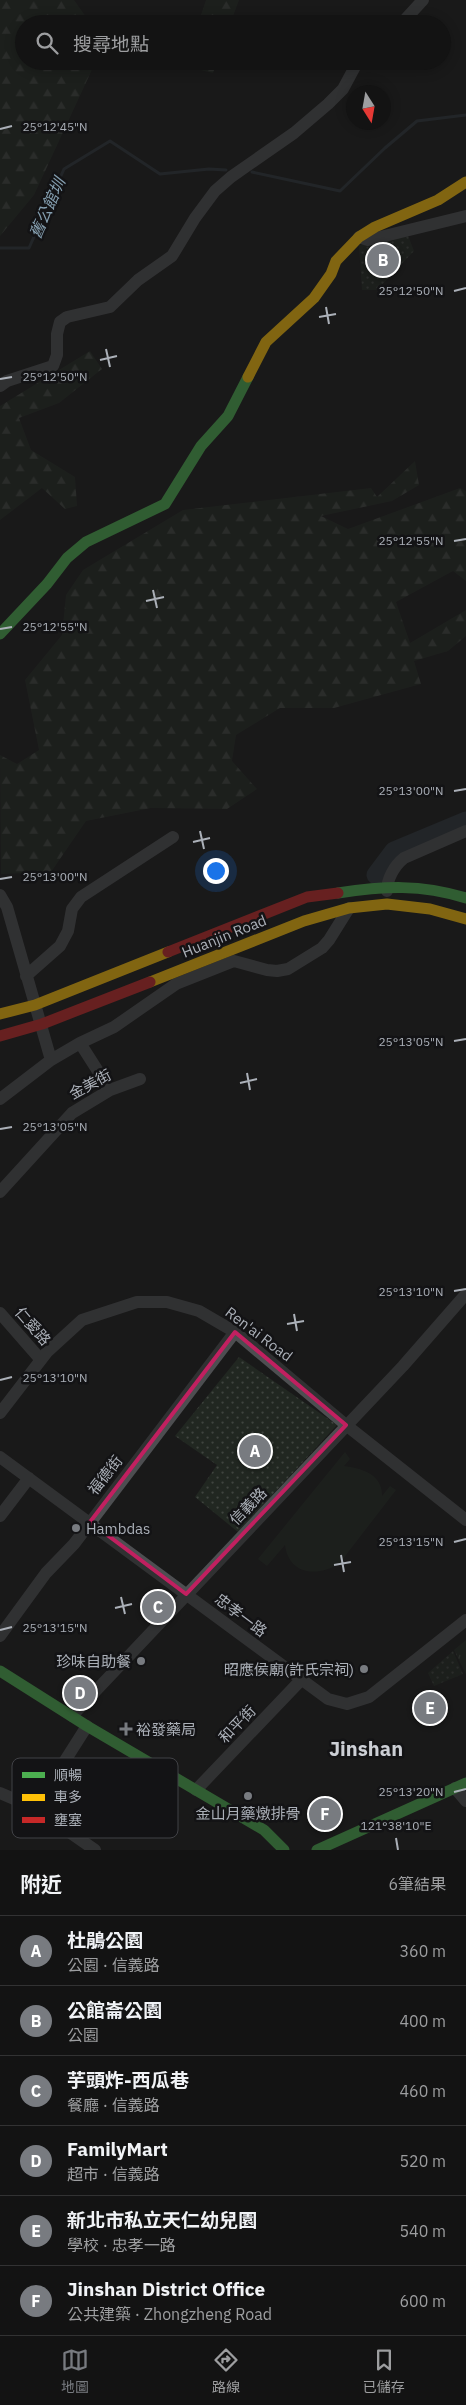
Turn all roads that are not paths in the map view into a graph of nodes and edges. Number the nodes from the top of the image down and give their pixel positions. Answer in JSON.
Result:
{"nodes":[{"id":1,"x":423,"y":0,"type":"edge"},
{"id":2,"x":409,"y":15,"type":"edge"},
{"id":3,"x":353,"y":70,"type":"edge"},
{"id":4,"x":466,"y":182,"type":"edge"},
{"id":5,"x":466,"y":216,"type":"edge"},
{"id":6,"x":359,"y":237,"type":"junction"},
{"id":7,"x":0,"y":386,"type":"edge"},
{"id":8,"x":0,"y":634,"type":"edge"},
{"id":9,"x":466,"y":831,"type":"edge"},
{"id":10,"x":173,"y":837,"type":"dead end"},
{"id":11,"x":387,"y":886,"type":"junction"},
{"id":12,"x":0,"y":895,"type":"edge"},
{"id":13,"x":466,"y":898,"type":"edge"},
{"id":14,"x":387,"y":904,"type":"junction"},
{"id":15,"x":349,"y":908,"type":"junction"},
{"id":16,"x":466,"y":919,"type":"edge"},
{"id":17,"x":26,"y":976,"type":"junction"},
{"id":18,"x":35,"y":1005,"type":"junction"},
{"id":19,"x":0,"y":1014,"type":"edge"},
{"id":20,"x":42,"y":1024,"type":"junction"},
{"id":21,"x":0,"y":1036,"type":"edge"},
{"id":22,"x":80,"y":1044,"type":"junction"},
{"id":23,"x":51,"y":1060,"type":"junction"},
{"id":24,"x":140,"y":1079,"type":"dead end"},
{"id":25,"x":110,"y":1090,"type":"junction"},
{"id":26,"x":0,"y":1099,"type":"edge"},
{"id":27,"x":0,"y":1192,"type":"edge"},
{"id":28,"x":466,"y":1294,"type":"edge"},
{"id":29,"x":0,"y":1313,"type":"edge"},
{"id":30,"x":235,"y":1332,"type":"junction"},
{"id":31,"x":41,"y":1360,"type":"junction"},
{"id":32,"x":0,"y":1413,"type":"edge"},
{"id":33,"x":346,"y":1425,"type":"junction"},
{"id":34,"x":0,"y":1457,"type":"edge"},
{"id":35,"x":29,"y":1478,"type":"junction"},
{"id":36,"x":463,"y":1514,"type":"edge"},
{"id":37,"x":0,"y":1516,"type":"edge"},
{"id":38,"x":90,"y":1522,"type":"junction"},
{"id":39,"x":186,"y":1594,"type":"junction"},
{"id":40,"x":466,"y":1620,"type":"edge"},
{"id":41,"x":0,"y":1636,"type":"edge"},
{"id":42,"x":0,"y":1671,"type":"edge"},
{"id":43,"x":301,"y":1680,"type":"junction"},
{"id":44,"x":72,"y":1716,"type":"junction"},
{"id":45,"x":87,"y":1726,"type":"junction"},
{"id":46,"x":67,"y":1758,"type":"edge"},
{"id":47,"x":142,"y":1758,"type":"edge"},
{"id":48,"x":178,"y":1779,"type":"edge"},
{"id":49,"x":461,"y":1786,"type":"edge"},
{"id":50,"x":196,"y":1790,"type":"junction"},
{"id":51,"x":0,"y":1793,"type":"edge"},
{"id":52,"x":12,"y":1798,"type":"edge"},
{"id":53,"x":466,"y":1801,"type":"edge"},
{"id":54,"x":78,"y":1838,"type":"edge"},
{"id":55,"x":95,"y":1850,"type":"edge"},
{"id":56,"x":284,"y":1850,"type":"edge"},
{"id":57,"x":316,"y":1850,"type":"edge"}],
"edges":[{"from":1,"to":2,"type":"street"},
{"from":3,"to":7,"type":"street"},
{"from":4,"to":6,"type":"street"},
{"from":5,"to":6,"type":"street"},
{"from":6,"to":8,"type":"street"},
{"from":9,"to":11,"type":"street"},
{"from":10,"to":17,"type":"street"},
{"from":11,"to":13,"type":"street","name":"Huanjin Road"},
{"from":11,"to":14,"type":"street"},
{"from":11,"to":18,"type":"street","name":"Huanjin Road"},
{"from":12,"to":17,"type":"street"},
{"from":14,"to":15,"type":"street","name":"Huanjin Road"},
{"from":14,"to":16,"type":"street","name":"Huanjin Road"},
{"from":15,"to":20,"type":"street","name":"Huanjin Road"},
{"from":15,"to":22,"type":"street"},
{"from":17,"to":18,"type":"street"},
{"from":18,"to":19,"type":"street","name":"Huanjin Road"},
{"from":18,"to":20,"type":"street"},
{"from":20,"to":21,"type":"street","name":"Huanjin Road"},
{"from":20,"to":23,"type":"street"},
{"from":22,"to":23,"type":"street"},
{"from":22,"to":25,"type":"street"},
{"from":23,"to":26,"type":"street"},
{"from":24,"to":25,"type":"street","name":"金美街"},
{"from":25,"to":27,"type":"street","name":"金美街"},
{"from":28,"to":33,"type":"street","name":"信義路"},
{"from":29,"to":31,"type":"street","name":"仁愛路"},
{"from":30,"to":31,"type":"street","name":"Ren'ai Road"},
{"from":30,"to":33,"type":"street","name":"Ren'ai Road"},
{"from":30,"to":38,"type":"street","name":"福德街"},
{"from":31,"to":32,"type":"street","name":"Ren'ai Road"},
{"from":33,"to":36,"type":"street","name":"Ren'ai Road"},
{"from":33,"to":39,"type":"street","name":"信義路"},
{"from":34,"to":35,"type":"street","name":"忠孝一路"},
{"from":35,"to":37,"type":"street"},
{"from":35,"to":38,"type":"street","name":"忠孝一路"},
{"from":38,"to":39,"type":"street","name":"忠孝一路"},
{"from":38,"to":41,"type":"street","name":"福德街"},
{"from":39,"to":43,"type":"street","name":"忠孝一路"},
{"from":39,"to":44,"type":"street","name":"信義路"},
{"from":40,"to":43,"type":"street","name":"忠孝一路"},
{"from":42,"to":44,"type":"street"},
{"from":43,"to":50,"type":"street","name":"和平街"},
{"from":44,"to":45,"type":"street"},
{"from":45,"to":46,"type":"street"},
{"from":45,"to":47,"type":"street"},
{"from":48,"to":50,"type":"street"},
{"from":49,"to":53,"type":"street"},
{"from":49,"to":57,"type":"street"},
{"from":50,"to":56,"type":"street"},
{"from":51,"to":52,"type":"street"},
{"from":54,"to":55,"type":"street"}]}
